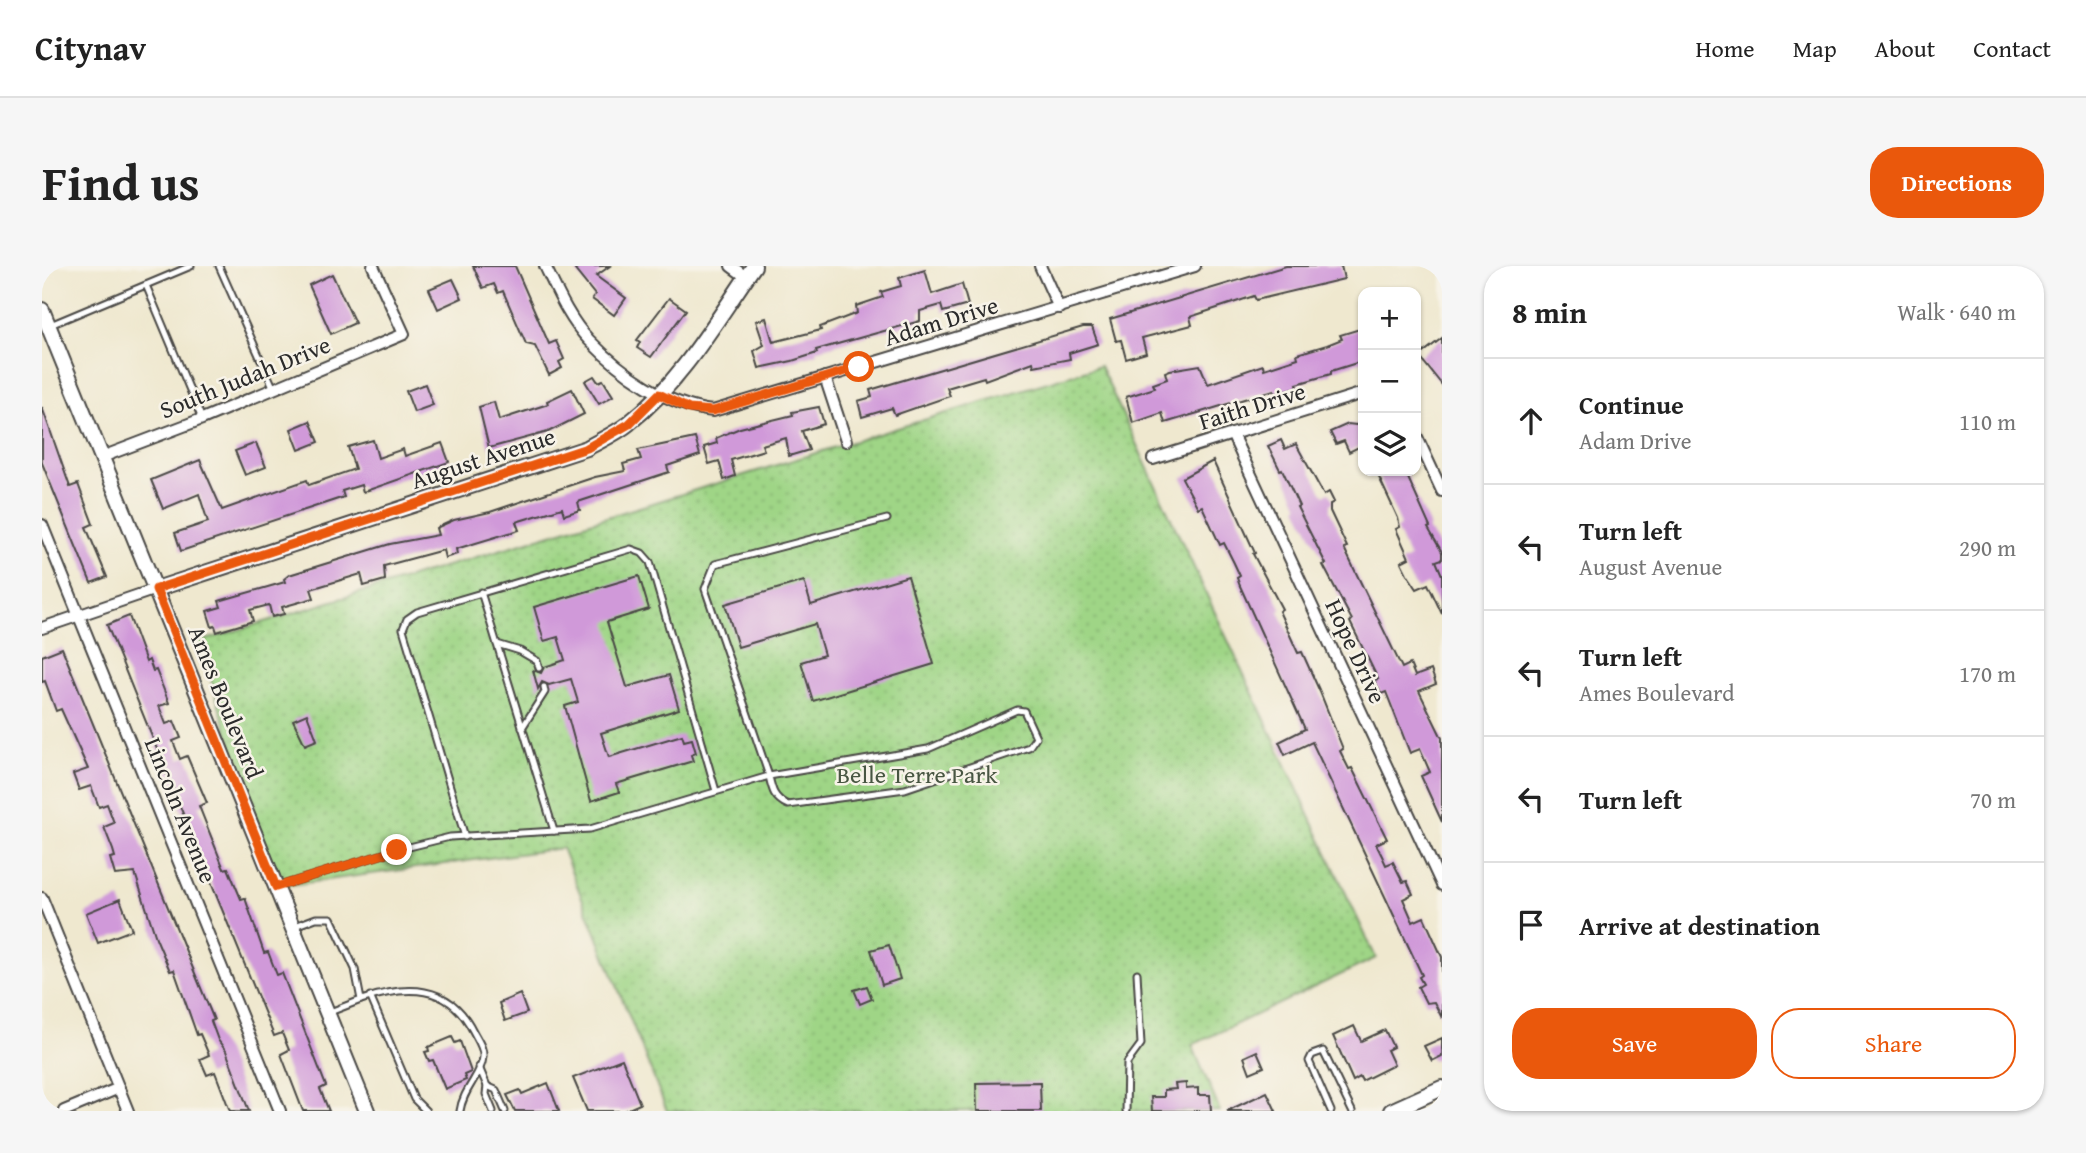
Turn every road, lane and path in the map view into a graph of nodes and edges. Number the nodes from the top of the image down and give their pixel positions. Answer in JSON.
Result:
{"nodes":[{"id":1,"x":191,"y":266,"type":"edge"},
{"id":2,"x":219,"y":266,"type":"edge"},
{"id":3,"x":373,"y":266,"type":"edge"},
{"id":4,"x":545,"y":266,"type":"edge"},
{"id":5,"x":731,"y":266,"type":"edge"},
{"id":6,"x":1040,"y":266,"type":"edge"},
{"id":7,"x":1194,"y":266,"type":"edge"},
{"id":8,"x":750,"y":272,"type":"edge"},
{"id":9,"x":146,"y":285,"type":"junction"},
{"id":10,"x":1059,"y":308,"type":"junction"},
{"id":11,"x":42,"y":310,"type":"edge"},
{"id":12,"x":48,"y":326,"type":"junction"},
{"id":13,"x":825,"y":377,"type":"junction"},
{"id":14,"x":274,"y":389,"type":"junction"},
{"id":15,"x":659,"y":394,"type":"junction"},
{"id":16,"x":1358,"y":395,"type":"edge"},
{"id":17,"x":202,"y":419,"type":"junction"},
{"id":18,"x":1232,"y":434,"type":"junction"},
{"id":19,"x":846,"y":441,"type":"dead end"},
{"id":20,"x":1421,"y":446,"type":"edge"},
{"id":21,"x":102,"y":457,"type":"junction"},
{"id":22,"x":1153,"y":459,"type":"dead end"},
{"id":23,"x":1442,"y":491,"type":"edge"},
{"id":24,"x":887,"y":519,"type":"dead end"},
{"id":25,"x":42,"y":525,"type":"edge"},
{"id":26,"x":156,"y":589,"type":"junction"},
{"id":27,"x":481,"y":592,"type":"junction"},
{"id":28,"x":78,"y":614,"type":"junction"},
{"id":29,"x":42,"y":628,"type":"edge"},
{"id":30,"x":497,"y":644,"type":"junction"},
{"id":31,"x":539,"y":668,"type":"dead end"},
{"id":32,"x":544,"y":687,"type":"dead end"},
{"id":33,"x":522,"y":727,"type":"junction"},
{"id":34,"x":769,"y":776,"type":"junction"},
{"id":35,"x":716,"y":791,"type":"junction"},
{"id":36,"x":554,"y":831,"type":"junction"},
{"id":37,"x":465,"y":837,"type":"junction"},
{"id":38,"x":1442,"y":885,"type":"edge"},
{"id":39,"x":276,"y":887,"type":"junction"},
{"id":40,"x":42,"y":898,"type":"edge"},
{"id":41,"x":293,"y":928,"type":"junction"},
{"id":42,"x":1138,"y":973,"type":"dead end"},
{"id":43,"x":370,"y":996,"type":"junction"},
{"id":44,"x":361,"y":1000,"type":"junction"},
{"id":45,"x":327,"y":1013,"type":"junction"},
{"id":46,"x":479,"y":1067,"type":"junction"},
{"id":47,"x":488,"y":1086,"type":"junction"},
{"id":48,"x":119,"y":1088,"type":"junction"},
{"id":49,"x":1442,"y":1088,"type":"edge"},
{"id":50,"x":64,"y":1111,"type":"edge"},
{"id":51,"x":128,"y":1111,"type":"edge"},
{"id":52,"x":280,"y":1111,"type":"edge"},
{"id":53,"x":367,"y":1111,"type":"edge"},
{"id":54,"x":426,"y":1111,"type":"edge"},
{"id":55,"x":460,"y":1111,"type":"edge"},
{"id":56,"x":493,"y":1111,"type":"edge"},
{"id":57,"x":505,"y":1111,"type":"edge"},
{"id":58,"x":1126,"y":1111,"type":"edge"},
{"id":59,"x":1331,"y":1111,"type":"edge"},
{"id":60,"x":1352,"y":1111,"type":"edge"},
{"id":61,"x":1391,"y":1111,"type":"edge"}],
"edges":[{"from":1,"to":9,"type":"lane"},
{"from":2,"to":14,"type":"lane"},
{"from":3,"to":14,"type":"street","name":"South Judah Drive"},
{"from":4,"to":15,"type":"street","name":"Adam Drive"},
{"from":5,"to":8,"type":"street"},
{"from":6,"to":10,"type":"street"},
{"from":7,"to":10,"type":"street","name":"Adam Drive"},
{"from":8,"to":15,"type":"street","name":"August Avenue"},
{"from":9,"to":12,"type":"lane"},
{"from":9,"to":17,"type":"lane"},
{"from":10,"to":13,"type":"street","name":"Adam Drive"},
{"from":11,"to":12,"type":"street","name":"Ames Boulevard"},
{"from":12,"to":21,"type":"street","name":"Ames Boulevard"},
{"from":13,"to":15,"type":"street","name":"Adam Drive"},
{"from":13,"to":19,"type":"street"},
{"from":14,"to":17,"type":"street","name":"South Judah Drive"},
{"from":15,"to":26,"type":"street","name":"August Avenue"},
{"from":16,"to":18,"type":"street","name":"Faith Drive"},
{"from":17,"to":21,"type":"street","name":"South Judah Drive"},
{"from":18,"to":22,"type":"street","name":"Faith Drive"},
{"from":18,"to":38,"type":"street","name":"Hope Drive"},
{"from":20,"to":23,"type":"street"},
{"from":21,"to":26,"type":"street","name":"Ames Boulevard"},
{"from":24,"to":34,"type":"lane"},
{"from":25,"to":28,"type":"street","name":"Lincoln Avenue"},
{"from":26,"to":28,"type":"street"},
{"from":26,"to":39,"type":"street","name":"Ames Boulevard"},
{"from":27,"to":30,"type":"lane"},
{"from":27,"to":35,"type":"lane"},
{"from":27,"to":37,"type":"lane"},
{"from":28,"to":29,"type":"street"},
{"from":28,"to":52,"type":"street","name":"Lincoln Avenue"},
{"from":30,"to":31,"type":"lane"},
{"from":30,"to":33,"type":"lane"},
{"from":32,"to":33,"type":"lane"},
{"from":33,"to":36,"type":"lane"},
{"from":34,"to":34,"type":"lane"},
{"from":34,"to":35,"type":"lane"},
{"from":35,"to":36,"type":"lane"},
{"from":36,"to":37,"type":"lane"},
{"from":37,"to":39,"type":"lane"},
{"from":39,"to":41,"type":"street","name":"Ames Boulevard"},
{"from":40,"to":48,"type":"street"},
{"from":41,"to":44,"type":"lane"},
{"from":41,"to":45,"type":"street","name":"Ames Boulevard"},
{"from":42,"to":58,"type":"lane"},
{"from":43,"to":44,"type":"lane"},
{"from":43,"to":46,"type":"lane"},
{"from":43,"to":54,"type":"lane"},
{"from":44,"to":45,"type":"lane"},
{"from":45,"to":53,"type":"street","name":"Ames Boulevard"},
{"from":46,"to":47,"type":"lane"},
{"from":46,"to":55,"type":"lane"},
{"from":47,"to":56,"type":"lane"},
{"from":47,"to":57,"type":"lane"},
{"from":48,"to":50,"type":"street"},
{"from":48,"to":51,"type":"street"},
{"from":49,"to":61,"type":"street"},
{"from":59,"to":60,"type":"lane"}]}
